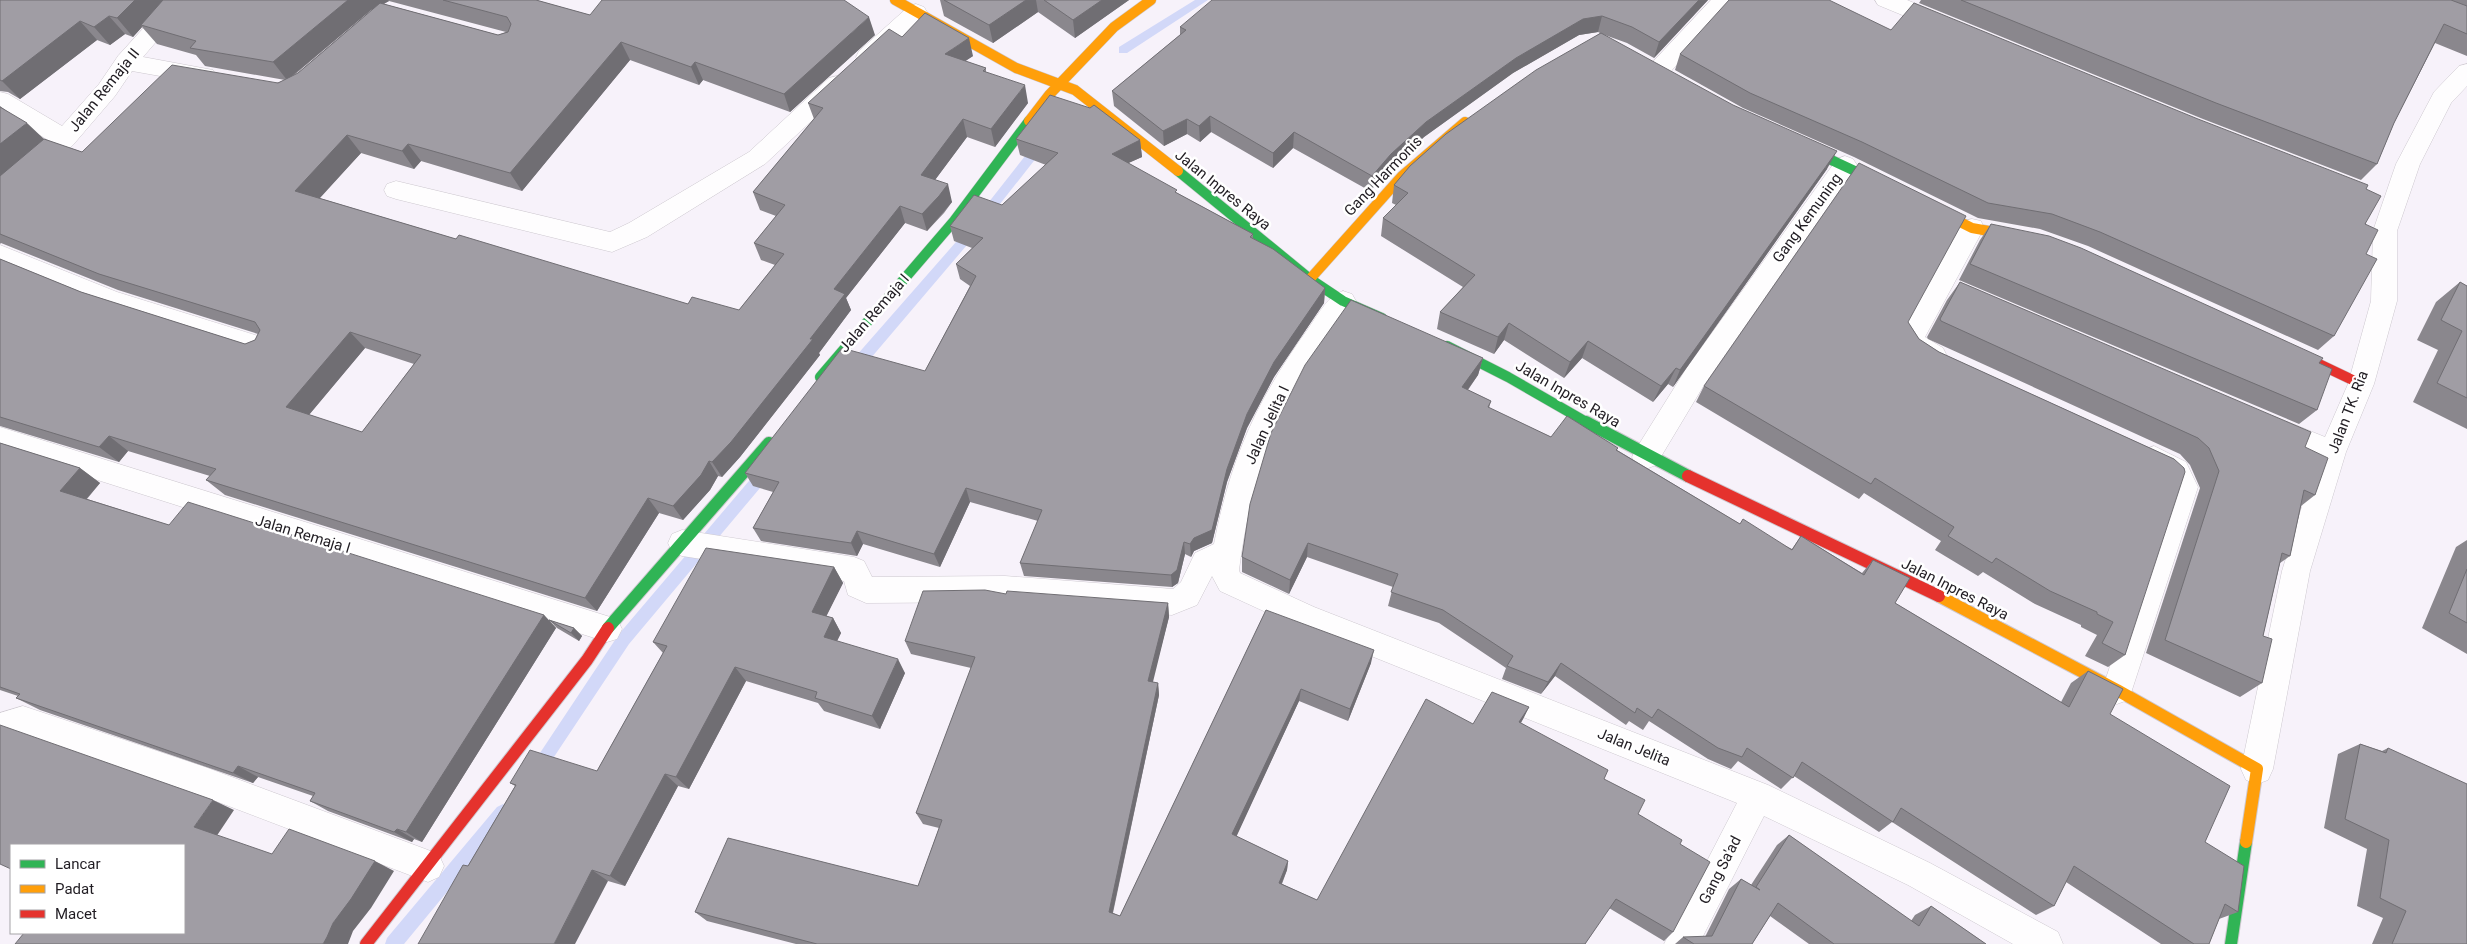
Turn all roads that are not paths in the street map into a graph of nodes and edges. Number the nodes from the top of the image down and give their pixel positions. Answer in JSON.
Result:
{"nodes":[{"id":1,"x":181,"y":0,"type":"edge"},
{"id":2,"x":895,"y":0,"type":"edge"},
{"id":3,"x":1151,"y":0,"type":"edge"},
{"id":4,"x":1724,"y":0,"type":"edge"},
{"id":5,"x":1886,"y":0,"type":"edge"},
{"id":6,"x":916,"y":12,"type":"junction"},
{"id":7,"x":1966,"y":33,"type":"edge"},
{"id":8,"x":126,"y":62,"type":"junction"},
{"id":9,"x":1654,"y":72,"type":"edge"},
{"id":10,"x":2467,"y":72,"type":"edge"},
{"id":11,"x":221,"y":79,"type":"edge"},
{"id":12,"x":1058,"y":84,"type":"junction"},
{"id":13,"x":0,"y":100,"type":"edge"},
{"id":14,"x":1474,"y":116,"type":"edge"},
{"id":15,"x":64,"y":139,"type":"junction"},
{"id":16,"x":1787,"y":139,"type":"edge"},
{"id":17,"x":1845,"y":165,"type":"junction"},
{"id":18,"x":396,"y":190,"type":"dead end"},
{"id":19,"x":1896,"y":190,"type":"edge"},
{"id":20,"x":0,"y":194,"type":"edge"},
{"id":21,"x":1921,"y":203,"type":"edge"},
{"id":22,"x":1972,"y":228,"type":"junction"},
{"id":23,"x":2030,"y":239,"type":"edge"},
{"id":24,"x":0,"y":255,"type":"edge"},
{"id":25,"x":1310,"y":279,"type":"junction"},
{"id":26,"x":1940,"y":285,"type":"junction"},
{"id":27,"x":1967,"y":296,"type":"edge"},
{"id":28,"x":1343,"y":301,"type":"junction"},
{"id":29,"x":1396,"y":324,"type":"edge"},
{"id":30,"x":1439,"y":343,"type":"edge"},
{"id":31,"x":262,"y":348,"type":"edge"},
{"id":32,"x":2286,"y":348,"type":"edge"},
{"id":33,"x":1955,"y":367,"type":"edge"},
{"id":34,"x":815,"y":384,"type":"edge"},
{"id":35,"x":2361,"y":384,"type":"junction"},
{"id":36,"x":2255,"y":419,"type":"edge"},
{"id":37,"x":774,"y":436,"type":"edge"},
{"id":38,"x":0,"y":438,"type":"edge"},
{"id":39,"x":2134,"y":448,"type":"edge"},
{"id":40,"x":2332,"y":452,"type":"junction"},
{"id":41,"x":1646,"y":457,"type":"junction"},
{"id":42,"x":694,"y":545,"type":"junction"},
{"id":43,"x":1226,"y":558,"type":"junction"},
{"id":44,"x":606,"y":629,"type":"junction"},
{"id":45,"x":2117,"y":690,"type":"junction"},
{"id":46,"x":0,"y":731,"type":"edge"},
{"id":47,"x":2257,"y":769,"type":"junction"},
{"id":48,"x":1757,"y":796,"type":"junction"},
{"id":49,"x":428,"y":866,"type":"junction"},
{"id":50,"x":366,"y":944,"type":"edge"},
{"id":51,"x":1682,"y":944,"type":"edge"},
{"id":52,"x":2046,"y":944,"type":"edge"},
{"id":53,"x":2231,"y":944,"type":"edge"}],
"edges":[{"from":1,"to":8,"type":"street","name":"Jalan Remaja II"},
{"from":2,"to":6,"type":"street","name":"Jalan Inpres Raya"},
{"from":3,"to":12,"type":"street","name":"Jalan Remaja I"},
{"from":4,"to":9,"type":"street"},
{"from":5,"to":7,"type":"street"},
{"from":6,"to":12,"type":"street","name":"Jalan Inpres Raya"},
{"from":6,"to":18,"type":"street"},
{"from":8,"to":11,"type":"street"},
{"from":8,"to":15,"type":"street","name":"Jalan Remaja II"},
{"from":10,"to":35,"type":"street","name":"Jalan TK. Ria"},
{"from":12,"to":25,"type":"street","name":"Jalan Inpres Raya"},
{"from":12,"to":34,"type":"street","name":"Jalan Remaja I"},
{"from":13,"to":15,"type":"street"},
{"from":14,"to":25,"type":"street","name":"Gang Harmonis"},
{"from":15,"to":20,"type":"street","name":"Jalan Remaja II"},
{"from":16,"to":17,"type":"street","name":"Gang Kemuning"},
{"from":17,"to":19,"type":"street"},
{"from":17,"to":41,"type":"street","name":"Gang Kemuning"},
{"from":21,"to":22,"type":"street"},
{"from":22,"to":23,"type":"street"},
{"from":22,"to":26,"type":"street"},
{"from":24,"to":31,"type":"street"},
{"from":25,"to":28,"type":"street","name":"Jalan Inpres Raya"},
{"from":26,"to":27,"type":"street"},
{"from":26,"to":33,"type":"street"},
{"from":28,"to":29,"type":"street","name":"Jalan Inpres Raya"},
{"from":28,"to":43,"type":"street","name":"Jalan Jelita I"},
{"from":30,"to":41,"type":"street","name":"Jalan Inpres Raya"},
{"from":32,"to":35,"type":"street"},
{"from":35,"to":40,"type":"street","name":"Jalan TK. Ria"},
{"from":36,"to":40,"type":"street"},
{"from":37,"to":42,"type":"street"},
{"from":38,"to":44,"type":"street","name":"Jalan Remaja I"},
{"from":39,"to":45,"type":"street"},
{"from":40,"to":47,"type":"street","name":"Jalan TK. Ria"},
{"from":41,"to":45,"type":"street","name":"Jalan Inpres Raya"},
{"from":42,"to":43,"type":"street"},
{"from":42,"to":44,"type":"street"},
{"from":43,"to":48,"type":"street","name":"Jalan Jelita"},
{"from":44,"to":49,"type":"street"},
{"from":45,"to":47,"type":"street","name":"Jalan Inpres Raya"},
{"from":46,"to":49,"type":"street"},
{"from":47,"to":53,"type":"street"},
{"from":48,"to":51,"type":"street","name":"Gang Sa'ad"},
{"from":48,"to":52,"type":"street","name":"Jalan Jelita"},
{"from":49,"to":50,"type":"street"}]}
